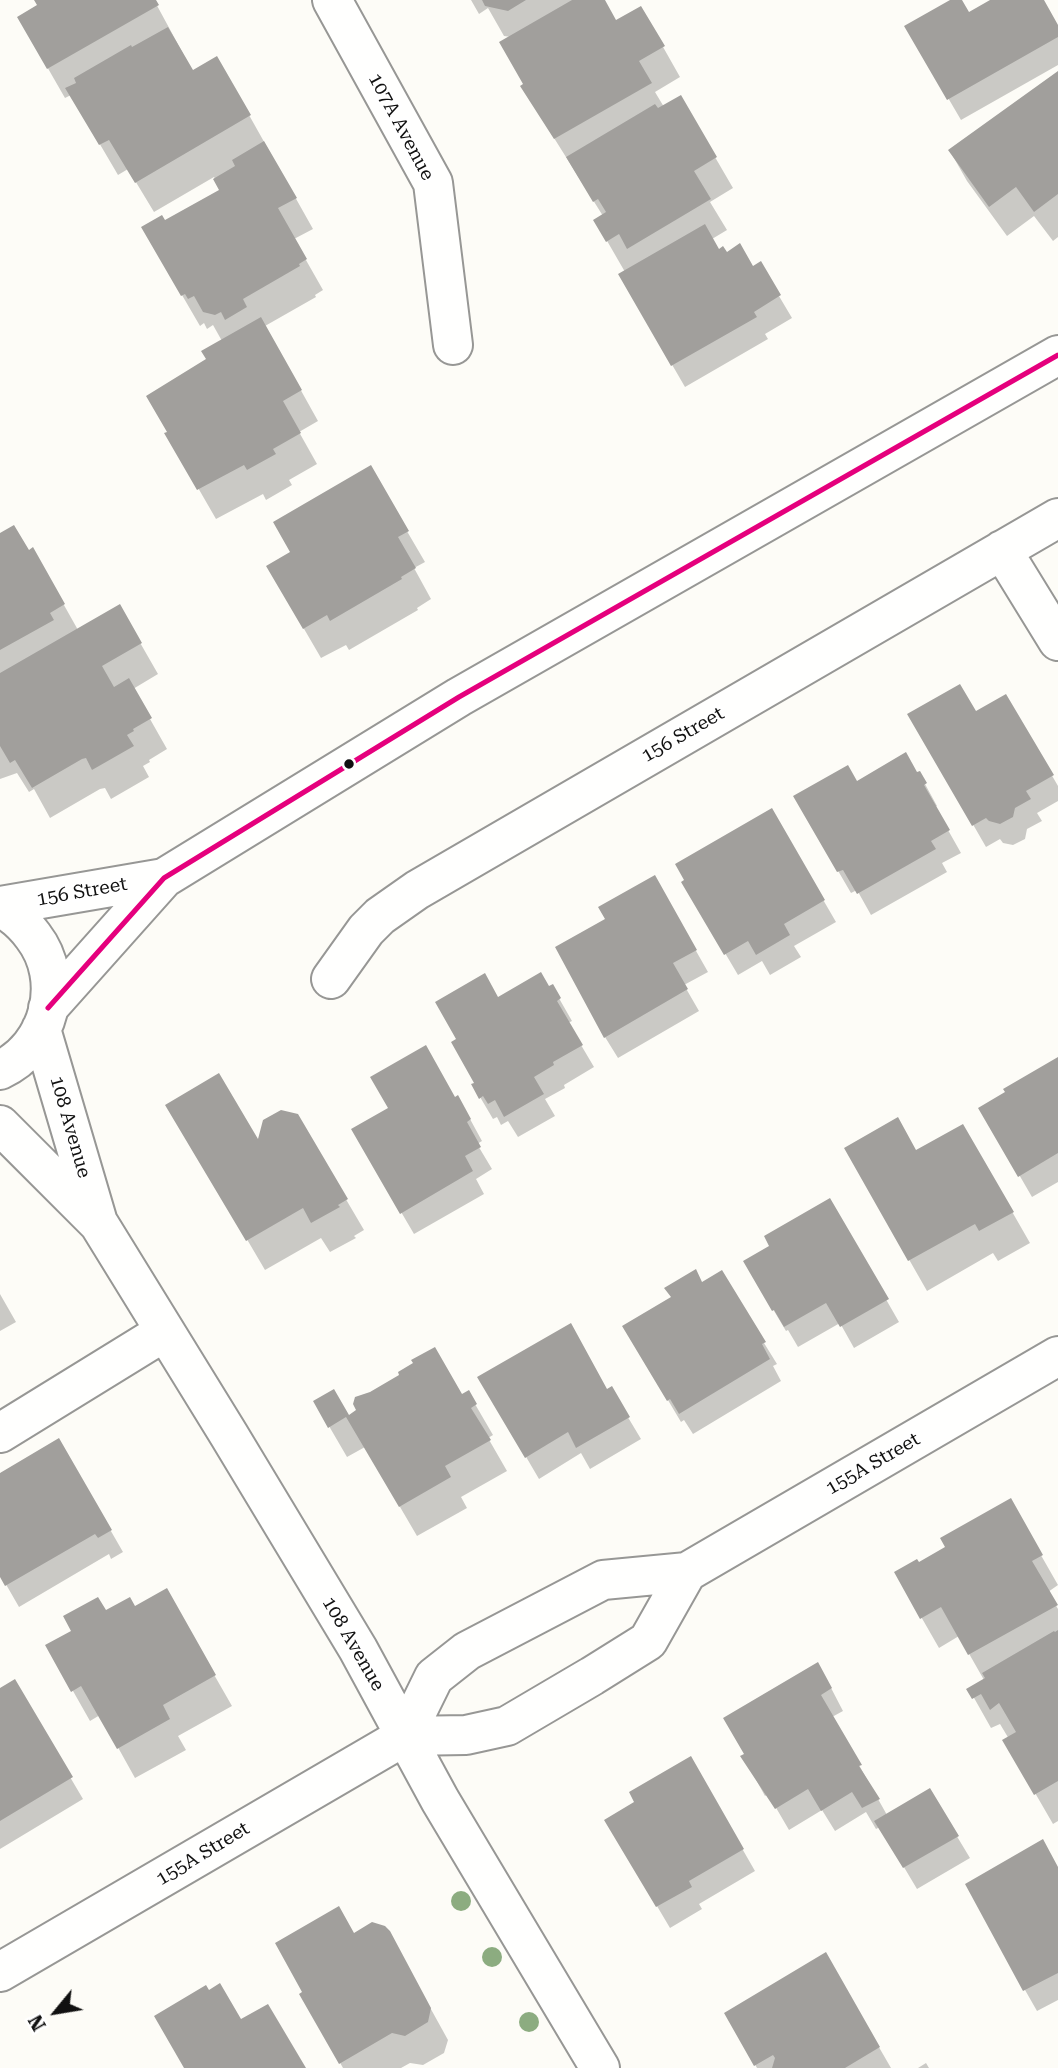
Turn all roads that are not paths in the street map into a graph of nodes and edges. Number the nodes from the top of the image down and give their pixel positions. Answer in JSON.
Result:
{"nodes":[{"id":1,"x":332,"y":0,"type":"edge"},
{"id":2,"x":453,"y":345,"type":"dead end"},
{"id":3,"x":1058,"y":355,"type":"edge"},
{"id":4,"x":1058,"y":517,"type":"edge"},
{"id":5,"x":1002,"y":550,"type":"junction"},
{"id":6,"x":1058,"y":641,"type":"edge"},
{"id":7,"x":164,"y":878,"type":"junction"},
{"id":8,"x":0,"y":907,"type":"edge"},
{"id":9,"x":331,"y":979,"type":"dead end"},
{"id":10,"x":45,"y":1019,"type":"junction"},
{"id":11,"x":0,"y":1070,"type":"edge"},
{"id":12,"x":0,"y":1125,"type":"edge"},
{"id":13,"x":99,"y":1224,"type":"junction"},
{"id":14,"x":164,"y":1332,"type":"junction"},
{"id":15,"x":1058,"y":1356,"type":"edge"},
{"id":16,"x":0,"y":1433,"type":"edge"},
{"id":17,"x":687,"y":1572,"type":"junction"},
{"id":18,"x":405,"y":1736,"type":"junction"},
{"id":19,"x":0,"y":1972,"type":"edge"},
{"id":20,"x":600,"y":2068,"type":"edge"}],
"edges":[{"from":1,"to":2,"type":"street","name":"107A Avenue"},
{"from":3,"to":7,"type":"street","name":"156 Street"},
{"from":4,"to":5,"type":"street","name":"156 Street"},
{"from":5,"to":6,"type":"street"},
{"from":5,"to":9,"type":"street","name":"156 Street"},
{"from":7,"to":8,"type":"street","name":"156 Street"},
{"from":7,"to":10,"type":"street","name":"156 Street"},
{"from":8,"to":10,"type":"street","name":"108 Avenue"},
{"from":10,"to":11,"type":"street","name":"156 Street"},
{"from":10,"to":13,"type":"street","name":"108 Avenue"},
{"from":12,"to":13,"type":"street","name":"108 Avenue"},
{"from":13,"to":14,"type":"street","name":"108 Avenue"},
{"from":14,"to":16,"type":"street"},
{"from":14,"to":18,"type":"street","name":"108 Avenue"},
{"from":15,"to":17,"type":"street","name":"155A Street"},
{"from":17,"to":18,"type":"street","name":"155A Street"},
{"from":17,"to":18,"type":"street","name":"155A Street"},
{"from":18,"to":19,"type":"street","name":"155A Street"},
{"from":18,"to":20,"type":"street","name":"108 Avenue"}]}
